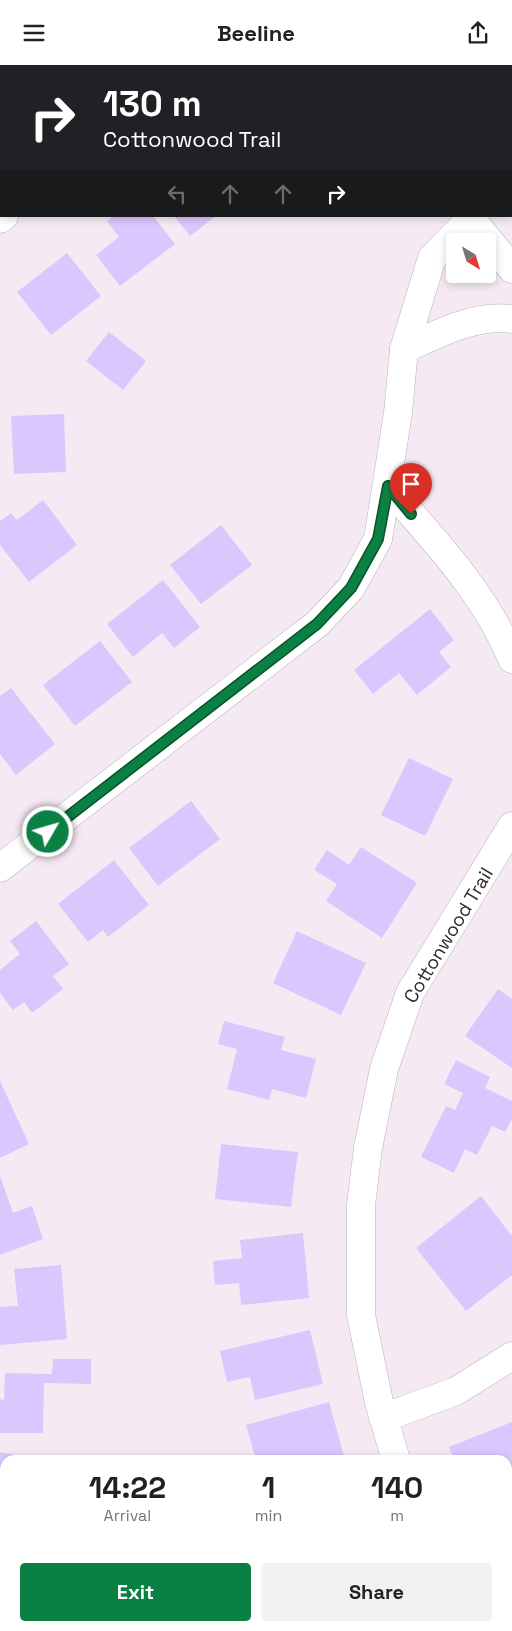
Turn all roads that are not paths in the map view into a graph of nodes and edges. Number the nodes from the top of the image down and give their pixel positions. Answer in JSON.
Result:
{"nodes":[{"id":1,"x":472,"y":217,"type":"edge"},
{"id":2,"x":512,"y":269,"type":"edge"},
{"id":3,"x":512,"y":319,"type":"edge"},
{"id":4,"x":404,"y":349,"type":"junction"},
{"id":5,"x":388,"y":486,"type":"junction"},
{"id":6,"x":512,"y":659,"type":"edge"},
{"id":7,"x":512,"y":827,"type":"edge"},
{"id":8,"x":0,"y":868,"type":"edge"},
{"id":9,"x":512,"y":1356,"type":"edge"},
{"id":10,"x":384,"y":1417,"type":"junction"},
{"id":11,"x":395,"y":1455,"type":"edge"}],
"edges":[{"from":1,"to":2,"type":"street"},
{"from":1,"to":4,"type":"street"},
{"from":3,"to":4,"type":"street"},
{"from":4,"to":5,"type":"street"},
{"from":5,"to":6,"type":"street"},
{"from":5,"to":8,"type":"street"},
{"from":7,"to":10,"type":"street","name":"Cottonwood Trail"},
{"from":9,"to":10,"type":"street"},
{"from":10,"to":11,"type":"street","name":"Cottonwood Trail"}]}
